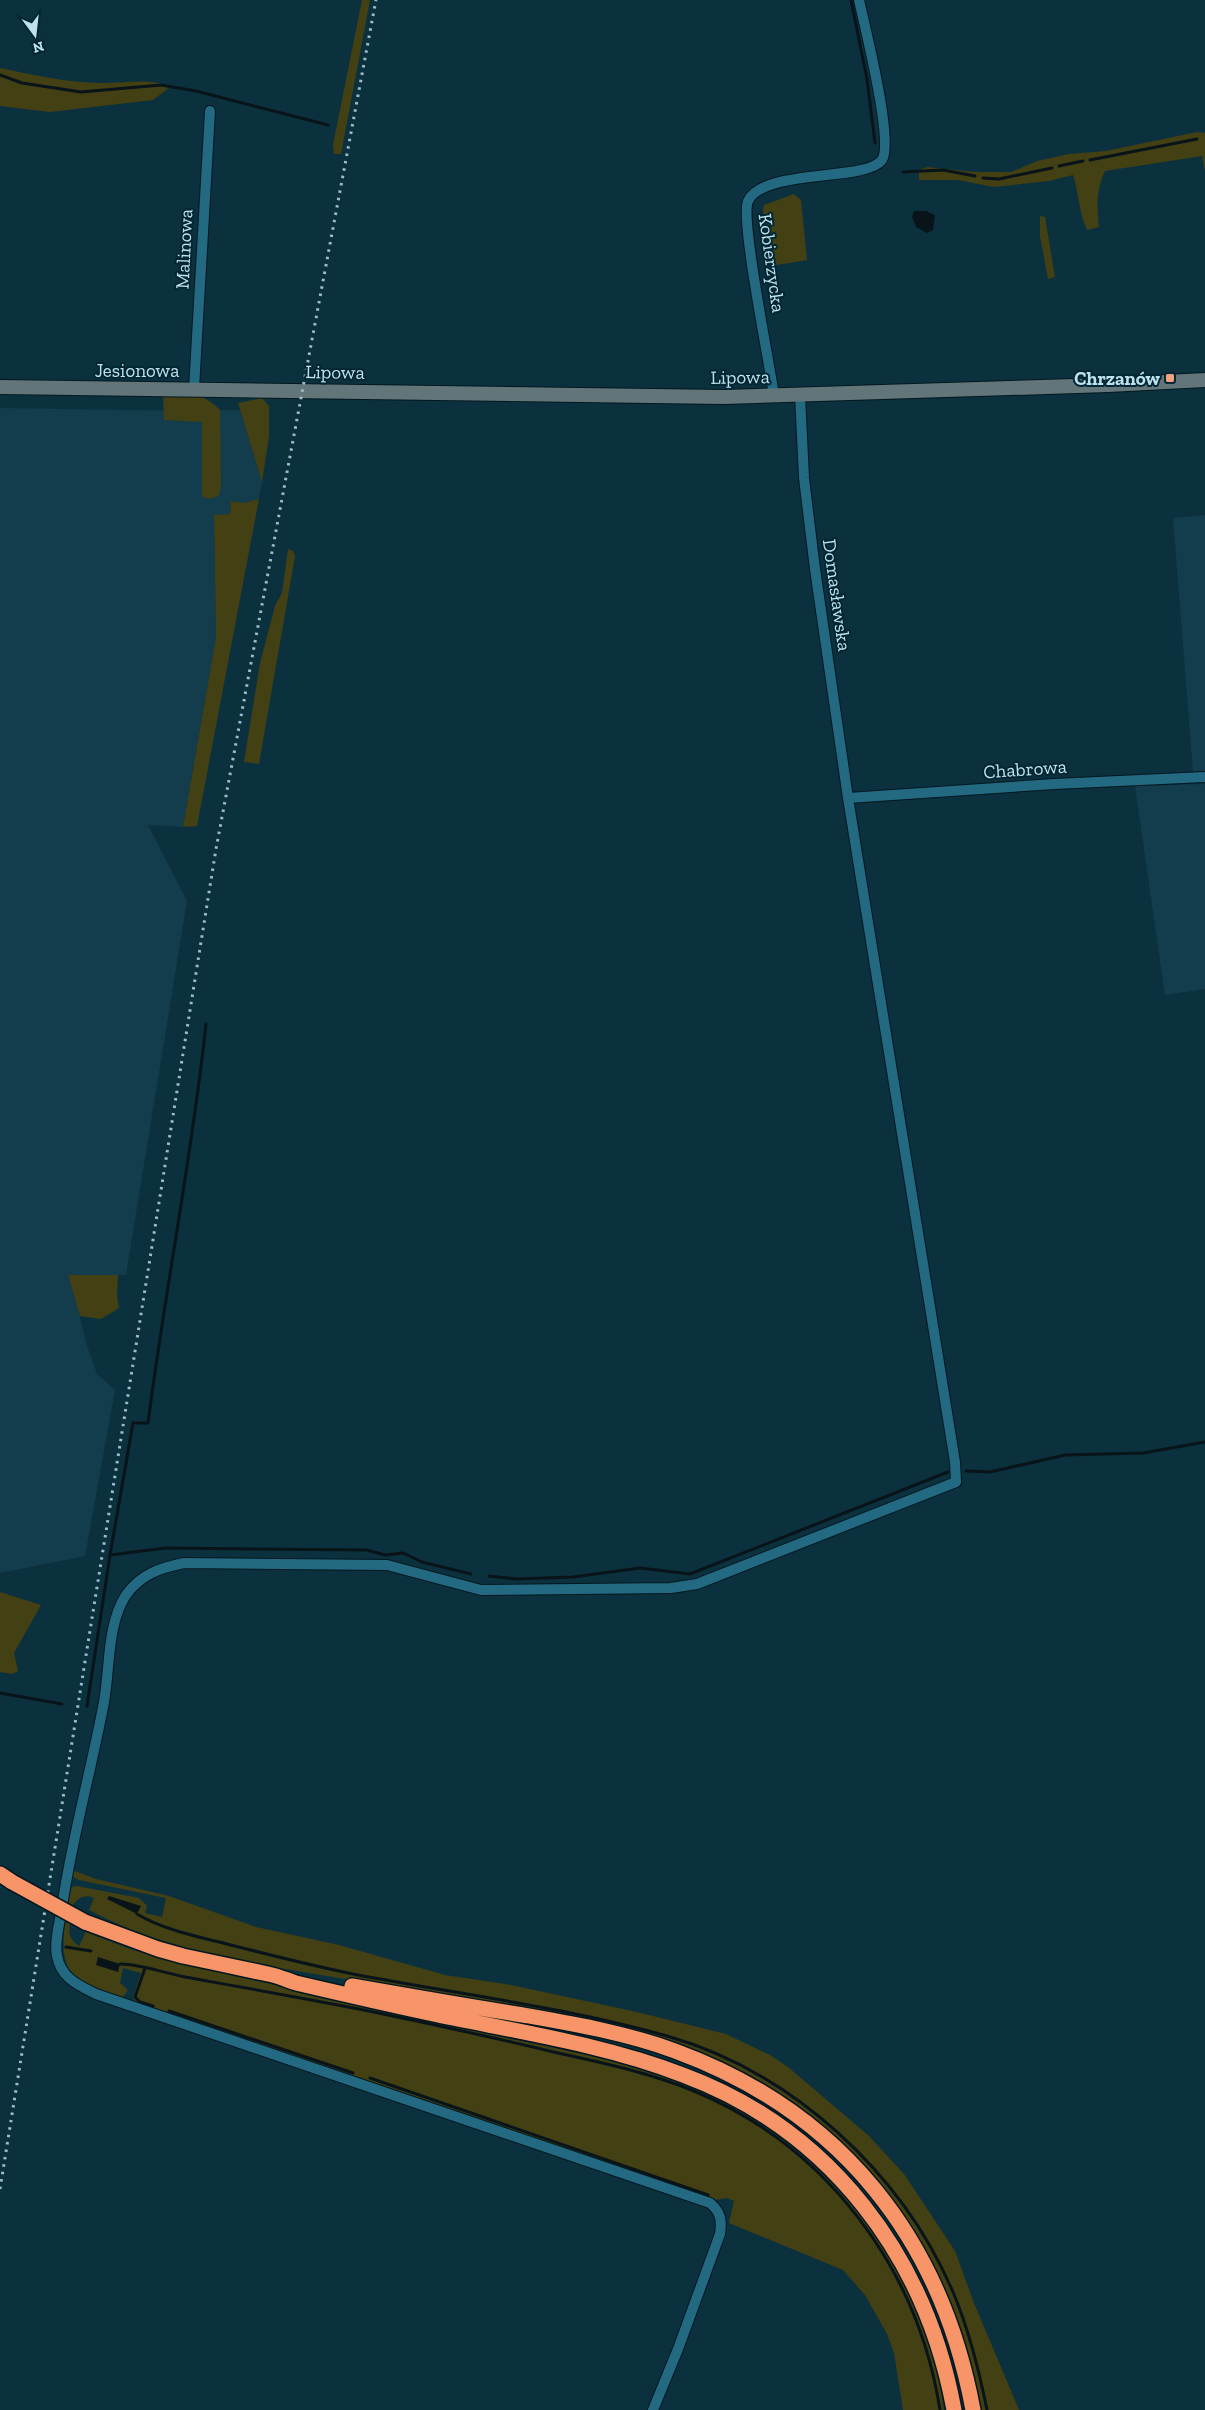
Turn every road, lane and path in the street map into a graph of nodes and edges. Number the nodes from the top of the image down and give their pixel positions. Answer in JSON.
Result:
{"nodes":[{"id":1,"x":860,"y":0,"type":"edge"},
{"id":2,"x":210,"y":111,"type":"dead end"},
{"id":3,"x":1205,"y":380,"type":"edge"},
{"id":4,"x":0,"y":387,"type":"edge"},
{"id":5,"x":194,"y":389,"type":"junction"},
{"id":6,"x":274,"y":390,"type":"joint"},
{"id":7,"x":800,"y":395,"type":"junction"},
{"id":8,"x":774,"y":396,"type":"junction"},
{"id":9,"x":1205,"y":777,"type":"edge"},
{"id":10,"x":848,"y":798,"type":"junction"},
{"id":11,"x":6,"y":1878,"type":"edge"},
{"id":12,"x":272,"y":1975,"type":"junction"},
{"id":13,"x":653,"y":2410,"type":"edge"},
{"id":14,"x":954,"y":2410,"type":"edge"},
{"id":15,"x":973,"y":2410,"type":"edge"}],
"edges":[{"from":1,"to":8,"type":"street","name":"Kobierzycka"},
{"from":2,"to":5,"type":"street","name":"Malinowa"},
{"from":3,"to":7,"type":"street","name":"Lipowa"},
{"from":4,"to":5,"type":"street","name":"Jesionowa"},
{"from":5,"to":6,"type":"street","name":"Jesionowa"},
{"from":6,"to":8,"type":"street","name":"Lipowa"},
{"from":7,"to":8,"type":"street","name":"Lipowa"},
{"from":7,"to":10,"type":"street","name":"Domasławska"},
{"from":9,"to":10,"type":"street","name":"Chabrowa"},
{"from":10,"to":13,"type":"street","name":"Domasławska"},
{"from":11,"to":12,"type":"highway","bridge":true},
{"from":12,"to":14,"type":"highway"},
{"from":12,"to":15,"type":"highway"}]}
